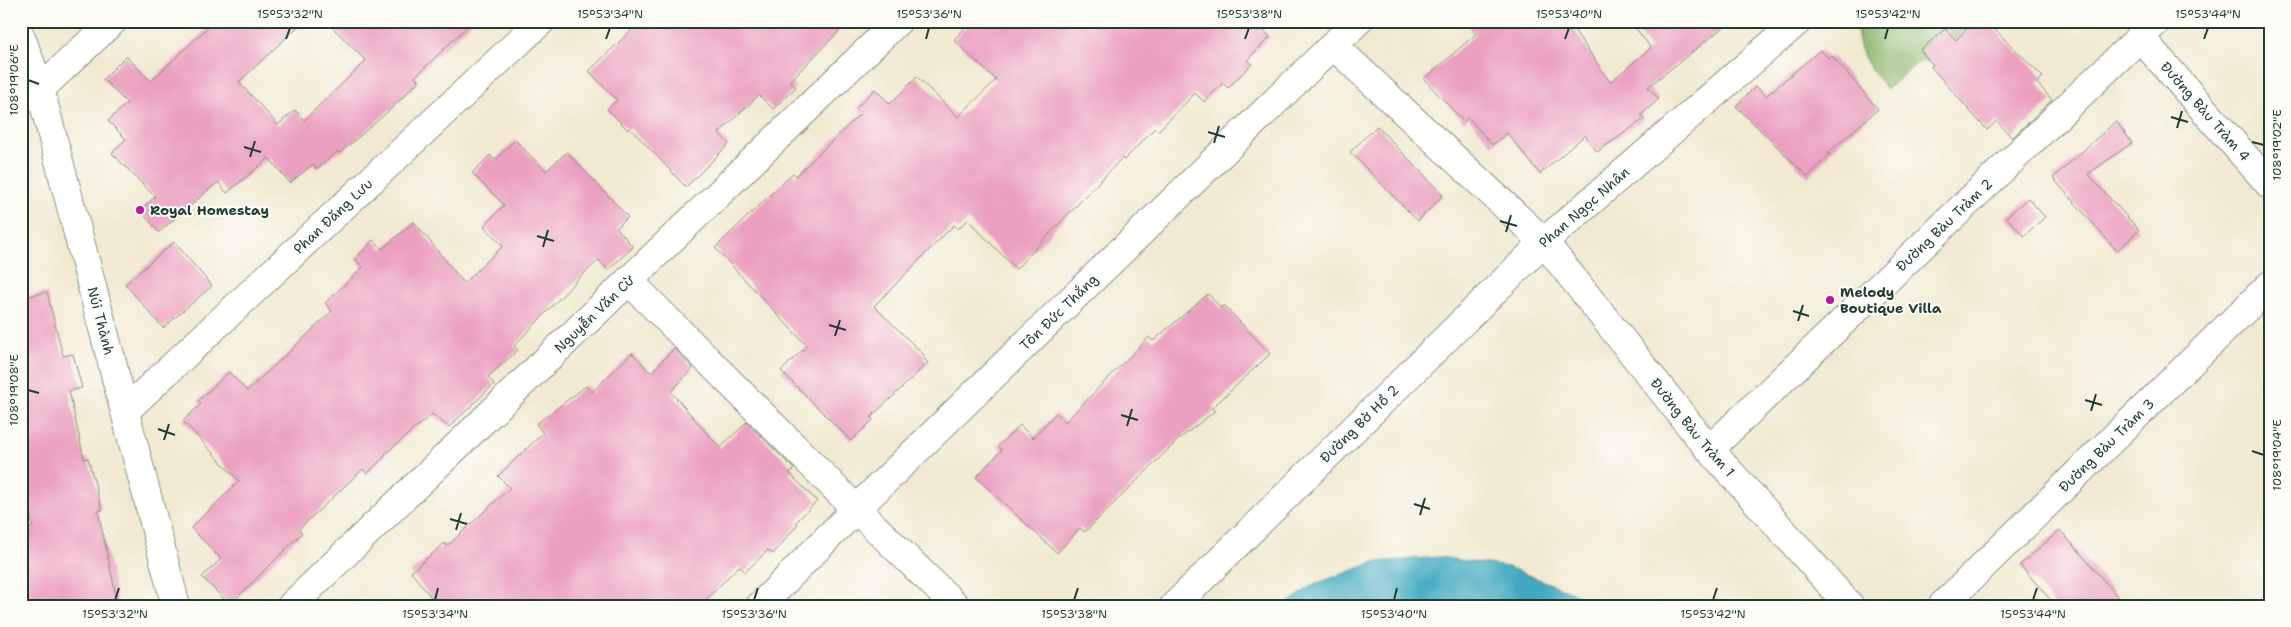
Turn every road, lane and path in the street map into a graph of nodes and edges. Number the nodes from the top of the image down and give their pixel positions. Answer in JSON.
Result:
{"nodes":[{"id":1,"x":113,"y":21,"type":"edge"},
{"id":2,"x":898,"y":21,"type":"edge"},
{"id":3,"x":1358,"y":21,"type":"edge"},
{"id":4,"x":1798,"y":21,"type":"edge"},
{"id":5,"x":530,"y":25,"type":"edge"},
{"id":6,"x":2148,"y":29,"type":"edge"},
{"id":7,"x":21,"y":37,"type":"edge"},
{"id":8,"x":1334,"y":46,"type":"junction"},
{"id":9,"x":40,"y":89,"type":"junction"},
{"id":10,"x":2270,"y":185,"type":"edge"},
{"id":11,"x":1544,"y":242,"type":"junction"},
{"id":12,"x":629,"y":281,"type":"junction"},
{"id":13,"x":2270,"y":285,"type":"edge"},
{"id":14,"x":125,"y":411,"type":"junction"},
{"id":15,"x":1710,"y":449,"type":"junction"},
{"id":16,"x":856,"y":509,"type":"junction"},
{"id":17,"x":176,"y":606,"type":"edge"},
{"id":18,"x":291,"y":606,"type":"edge"},
{"id":19,"x":760,"y":606,"type":"edge"},
{"id":20,"x":956,"y":606,"type":"edge"},
{"id":21,"x":1174,"y":606,"type":"edge"},
{"id":22,"x":1850,"y":606,"type":"edge"},
{"id":23,"x":1942,"y":606,"type":"edge"}],
"edges":[{"from":1,"to":9,"type":"street"},
{"from":2,"to":12,"type":"street","name":"Nguyễn Văn Cừ"},
{"from":3,"to":8,"type":"street","name":"Tôn Đức Thắng"},
{"from":4,"to":11,"type":"street","name":"Phan Ngọc Nhân"},
{"from":5,"to":14,"type":"street","name":"Phan Đăng Lưu"},
{"from":6,"to":10,"type":"street","name":"Đường Bàu Tràm 4"},
{"from":6,"to":15,"type":"street","name":"Đường Bàu Tràm 2"},
{"from":7,"to":9,"type":"street","name":"Núi Thành"},
{"from":8,"to":11,"type":"street","name":"Phan Ngọc Nhân"},
{"from":8,"to":16,"type":"street","name":"Tôn Đức Thắng"},
{"from":9,"to":14,"type":"street","name":"Núi Thành"},
{"from":11,"to":15,"type":"street","name":"Đường Bàu Tràm 1"},
{"from":11,"to":21,"type":"street","name":"Đường Bờ Hồ 2"},
{"from":12,"to":16,"type":"street"},
{"from":12,"to":18,"type":"street","name":"Nguyễn Văn Cừ"},
{"from":13,"to":23,"type":"street","name":"Đường Bàu Tràm 3"},
{"from":14,"to":17,"type":"street","name":"Núi Thành"},
{"from":15,"to":22,"type":"street","name":"Đường Bàu Tràm 1"},
{"from":16,"to":19,"type":"street","name":"Tôn Đức Thắng"},
{"from":16,"to":20,"type":"street"}]}
